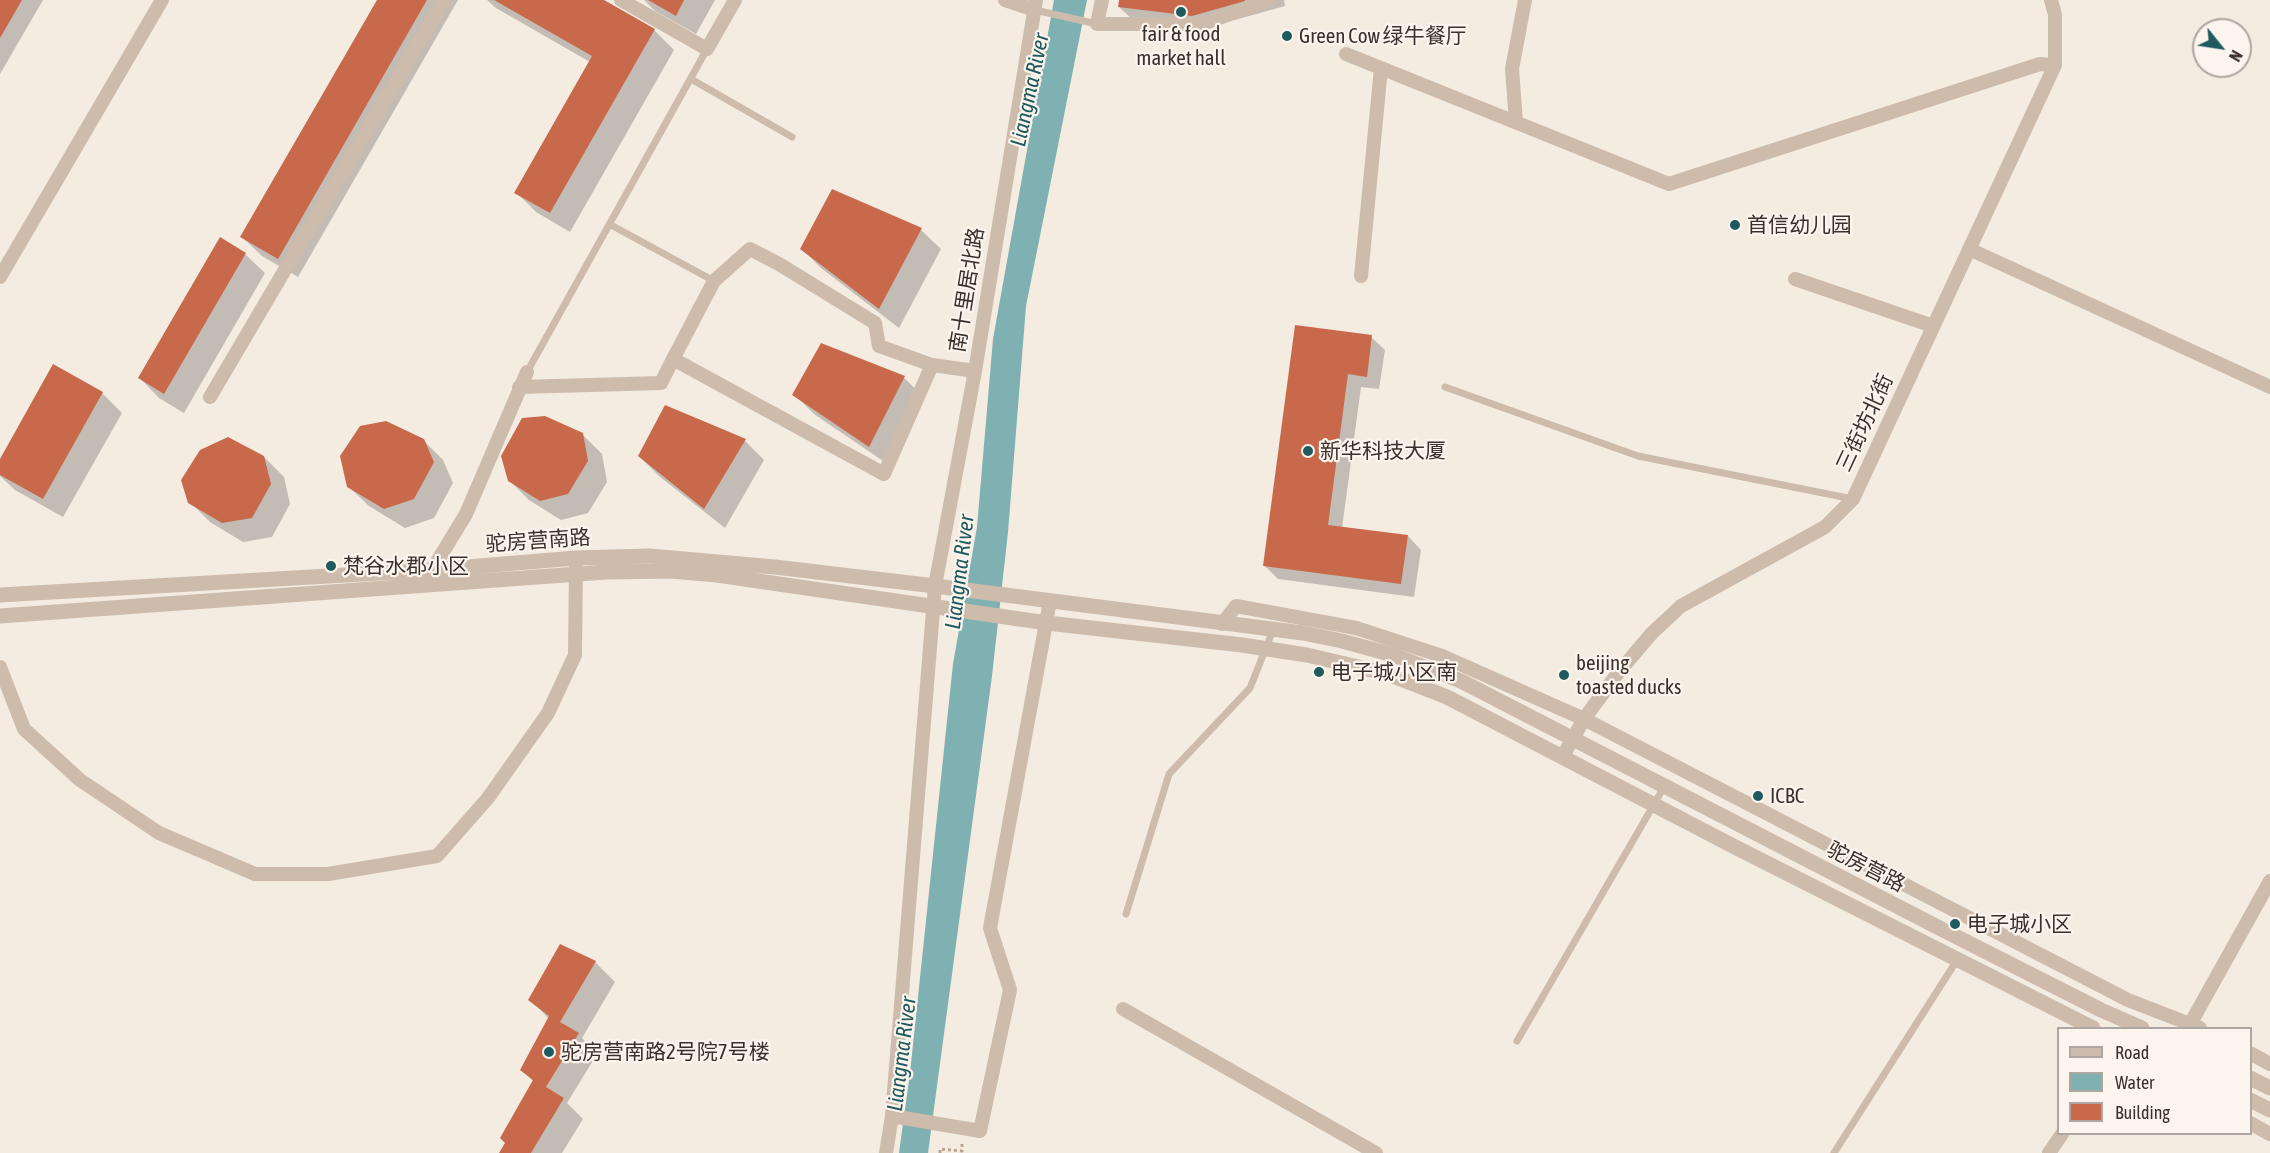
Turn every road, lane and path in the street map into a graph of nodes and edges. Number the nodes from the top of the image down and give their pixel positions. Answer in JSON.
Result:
{"nodes":[{"id":1,"x":162,"y":0,"type":"edge"},
{"id":2,"x":444,"y":0,"type":"edge"},
{"id":3,"x":621,"y":0,"type":"edge"},
{"id":4,"x":735,"y":0,"type":"edge"},
{"id":5,"x":1005,"y":0,"type":"edge"},
{"id":6,"x":1102,"y":0,"type":"edge"},
{"id":7,"x":1268,"y":0,"type":"edge"},
{"id":8,"x":1525,"y":0,"type":"edge"},
{"id":9,"x":2051,"y":0,"type":"edge"},
{"id":10,"x":1036,"y":5,"type":"edge"},
{"id":11,"x":1097,"y":24,"type":"junction"},
{"id":12,"x":707,"y":49,"type":"junction"},
{"id":13,"x":1346,"y":54,"type":"dead end"},
{"id":14,"x":2055,"y":65,"type":"junction"},
{"id":15,"x":1381,"y":68,"type":"junction"},
{"id":16,"x":691,"y":79,"type":"junction"},
{"id":17,"x":1516,"y":122,"type":"junction"},
{"id":18,"x":792,"y":137,"type":"dead end"},
{"id":19,"x":610,"y":225,"type":"junction"},
{"id":20,"x":1969,"y":249,"type":"junction"},
{"id":21,"x":1361,"y":276,"type":"dead end"},
{"id":22,"x":0,"y":277,"type":"edge"},
{"id":23,"x":1795,"y":279,"type":"dead end"},
{"id":24,"x":714,"y":281,"type":"junction"},
{"id":25,"x":1933,"y":326,"type":"junction"},
{"id":26,"x":673,"y":359,"type":"junction"},
{"id":27,"x":932,"y":365,"type":"junction"},
{"id":28,"x":975,"y":371,"type":"junction"},
{"id":29,"x":526,"y":372,"type":"joint"},
{"id":30,"x":519,"y":387,"type":"junction"},
{"id":31,"x":1445,"y":387,"type":"dead end"},
{"id":32,"x":2270,"y":387,"type":"edge"},
{"id":33,"x":210,"y":397,"type":"dead end"},
{"id":34,"x":1853,"y":499,"type":"junction"},
{"id":35,"x":576,"y":558,"type":"junction"},
{"id":36,"x":432,"y":570,"type":"junction"},
{"id":37,"x":576,"y":574,"type":"junction"},
{"id":38,"x":935,"y":586,"type":"junction"},
{"id":39,"x":0,"y":595,"type":"edge"},
{"id":40,"x":1050,"y":601,"type":"junction"},
{"id":41,"x":933,"y":607,"type":"junction"},
{"id":42,"x":0,"y":616,"type":"edge"},
{"id":43,"x":1047,"y":623,"type":"junction"},
{"id":44,"x":1222,"y":624,"type":"junction"},
{"id":45,"x":1273,"y":630,"type":"junction"},
{"id":46,"x":1266,"y":648,"type":"junction"},
{"id":47,"x":0,"y":668,"type":"edge"},
{"id":48,"x":1584,"y":719,"type":"junction"},
{"id":49,"x":1573,"y":738,"type":"junction"},
{"id":50,"x":1563,"y":756,"type":"junction"},
{"id":51,"x":1664,"y":787,"type":"junction"},
{"id":52,"x":1654,"y":805,"type":"junction"},
{"id":53,"x":2270,"y":881,"type":"edge"},
{"id":54,"x":1126,"y":914,"type":"dead end"},
{"id":55,"x":1957,"y":960,"type":"junction"},
{"id":56,"x":1123,"y":1009,"type":"dead end"},
{"id":57,"x":2089,"y":1027,"type":"edge"},
{"id":58,"x":2135,"y":1027,"type":"edge"},
{"id":59,"x":2193,"y":1027,"type":"edge"},
{"id":60,"x":1517,"y":1041,"type":"dead end"},
{"id":61,"x":2252,"y":1054,"type":"edge"},
{"id":62,"x":2270,"y":1064,"type":"edge"},
{"id":63,"x":2252,"y":1079,"type":"edge"},
{"id":64,"x":2270,"y":1088,"type":"edge"},
{"id":65,"x":2252,"y":1101,"type":"edge"},
{"id":66,"x":2270,"y":1110,"type":"edge"},
{"id":67,"x":891,"y":1116,"type":"junction"},
{"id":68,"x":2252,"y":1124,"type":"edge"},
{"id":69,"x":963,"y":1128,"type":"junction"},
{"id":70,"x":2270,"y":1134,"type":"edge"},
{"id":71,"x":2061,"y":1135,"type":"edge"},
{"id":72,"x":886,"y":1153,"type":"edge"},
{"id":73,"x":940,"y":1153,"type":"edge"},
{"id":74,"x":1376,"y":1153,"type":"edge"},
{"id":75,"x":1834,"y":1153,"type":"edge"},
{"id":76,"x":2049,"y":1153,"type":"edge"}],
"edges":[{"from":1,"to":22,"type":"street"},
{"from":2,"to":33,"type":"street"},
{"from":3,"to":12,"type":"street"},
{"from":4,"to":12,"type":"street"},
{"from":5,"to":10,"type":"street"},
{"from":6,"to":11,"type":"street"},
{"from":7,"to":11,"type":"street"},
{"from":8,"to":17,"type":"street"},
{"from":9,"to":14,"type":"street","name":"三街坊北街"},
{"from":10,"to":11,"type":"lane"},
{"from":10,"to":28,"type":"street","name":"南十里居北路"},
{"from":12,"to":16,"type":"lane"},
{"from":13,"to":15,"type":"street"},
{"from":14,"to":17,"type":"street"},
{"from":14,"to":20,"type":"street","name":"三街坊北街"},
{"from":15,"to":17,"type":"street"},
{"from":15,"to":21,"type":"street"},
{"from":16,"to":18,"type":"lane"},
{"from":16,"to":19,"type":"lane"},
{"from":19,"to":24,"type":"lane"},
{"from":19,"to":29,"type":"lane"},
{"from":20,"to":25,"type":"street","name":"三街坊北街"},
{"from":20,"to":32,"type":"street"},
{"from":23,"to":25,"type":"street"},
{"from":24,"to":26,"type":"street"},
{"from":24,"to":27,"type":"street"},
{"from":25,"to":34,"type":"street","name":"三街坊北街"},
{"from":26,"to":27,"type":"street"},
{"from":26,"to":30,"type":"street"},
{"from":27,"to":28,"type":"street"},
{"from":28,"to":38,"type":"street","name":"南十里居北路"},
{"from":29,"to":30,"type":"street"},
{"from":30,"to":36,"type":"street"},
{"from":31,"to":34,"type":"lane"},
{"from":34,"to":48,"type":"street","name":"三街坊北街"},
{"from":35,"to":36,"type":"street","name":"驼房营南路"},
{"from":35,"to":37,"type":"street"},
{"from":35,"to":38,"type":"street","name":"驼房营南路"},
{"from":36,"to":39,"type":"street","name":"驼房营南路"},
{"from":37,"to":41,"type":"street","name":"驼房营南路"},
{"from":37,"to":42,"type":"street","name":"驼房营南路"},
{"from":37,"to":47,"type":"street"},
{"from":38,"to":40,"type":"street","name":"驼房营南路"},
{"from":38,"to":41,"type":"street","name":"南十里居北路"},
{"from":40,"to":43,"type":"street"},
{"from":40,"to":44,"type":"street","name":"驼房营南路"},
{"from":41,"to":43,"type":"street","name":"驼房营南路"},
{"from":41,"to":67,"type":"street","name":"南十里居北路"},
{"from":43,"to":46,"type":"street","name":"驼房营南路"},
{"from":43,"to":69,"type":"street"},
{"from":44,"to":45,"type":"street","name":"驼房营南路"},
{"from":44,"to":48,"type":"street"},
{"from":45,"to":46,"type":"lane"},
{"from":45,"to":49,"type":"street","name":"驼房营路"},
{"from":46,"to":50,"type":"street","name":"驼房营路"},
{"from":46,"to":54,"type":"lane"},
{"from":48,"to":49,"type":"street","name":"三街坊北街"},
{"from":48,"to":59,"type":"street"},
{"from":49,"to":50,"type":"street","name":"三街坊北街"},
{"from":49,"to":51,"type":"street","name":"驼房营路"},
{"from":50,"to":52,"type":"street","name":"驼房营路"},
{"from":51,"to":52,"type":"lane"},
{"from":51,"to":58,"type":"street","name":"驼房营路"},
{"from":52,"to":55,"type":"street","name":"驼房营路"},
{"from":52,"to":60,"type":"lane"},
{"from":53,"to":59,"type":"street"},
{"from":55,"to":57,"type":"street","name":"驼房营路"},
{"from":55,"to":75,"type":"lane"},
{"from":56,"to":74,"type":"street"},
{"from":61,"to":62,"type":"street"},
{"from":63,"to":64,"type":"street"},
{"from":65,"to":66,"type":"street"},
{"from":67,"to":69,"type":"street"},
{"from":67,"to":72,"type":"street","name":"南十里居北路"},
{"from":68,"to":70,"type":"street"},
{"from":69,"to":73,"type":"path"},
{"from":71,"to":76,"type":"street"}]}
